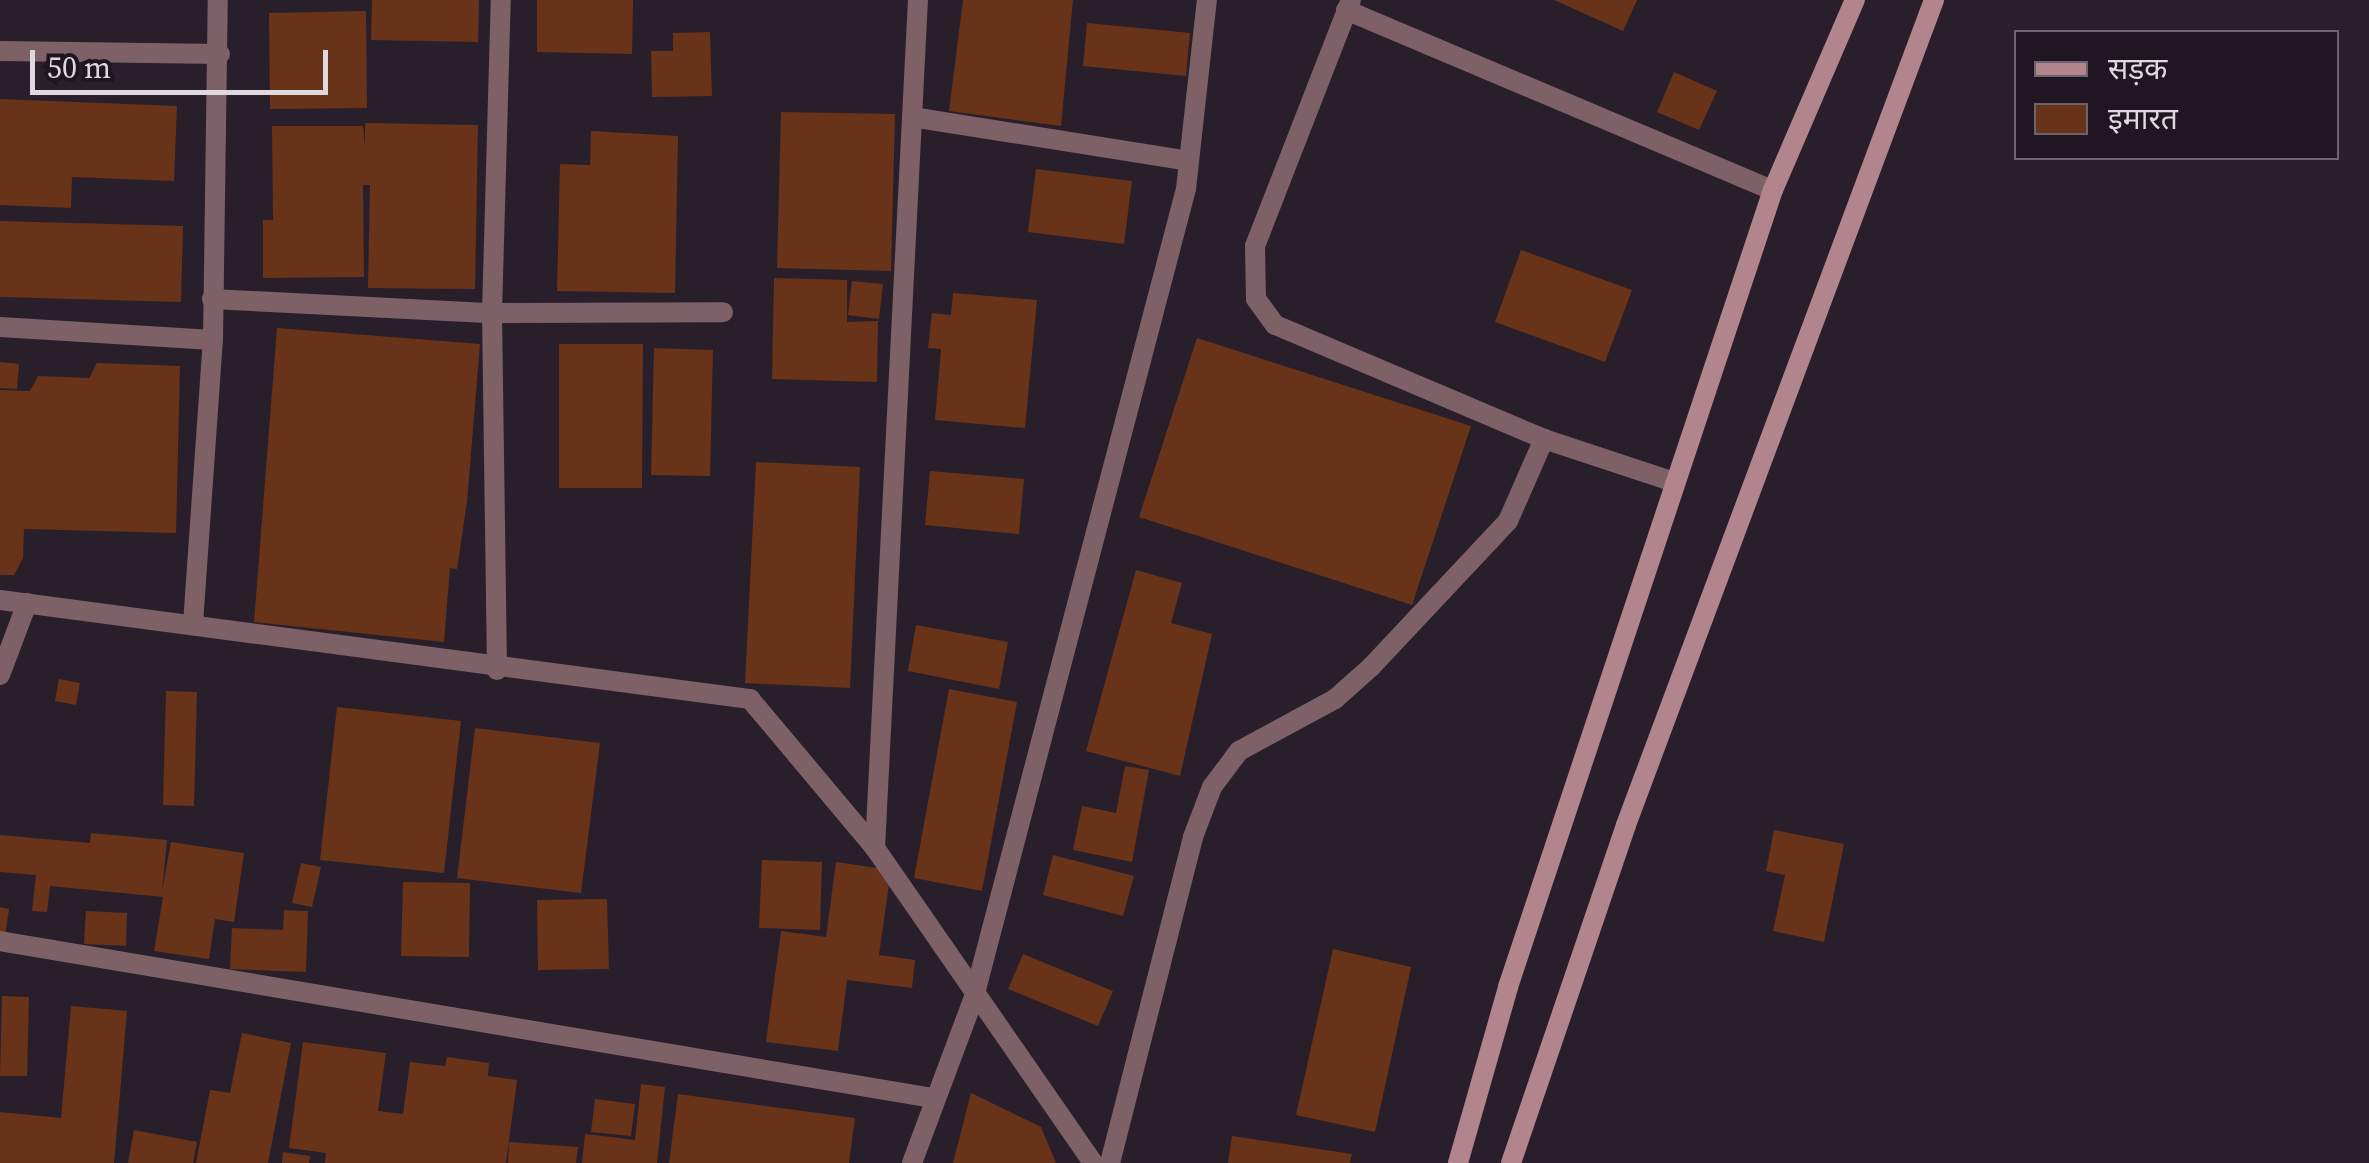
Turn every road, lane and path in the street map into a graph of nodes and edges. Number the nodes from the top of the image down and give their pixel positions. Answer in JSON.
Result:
{"nodes":[{"id":1,"x":218,"y":0,"type":"edge"},
{"id":2,"x":501,"y":0,"type":"edge"},
{"id":3,"x":918,"y":0,"type":"edge"},
{"id":4,"x":1206,"y":0,"type":"edge"},
{"id":5,"x":1855,"y":0,"type":"edge"},
{"id":6,"x":1934,"y":0,"type":"edge"},
{"id":7,"x":1348,"y":5,"type":"edge"},
{"id":8,"x":0,"y":52,"type":"edge"},
{"id":9,"x":220,"y":54,"type":"junction"},
{"id":10,"x":912,"y":117,"type":"junction"},
{"id":11,"x":1189,"y":162,"type":"junction"},
{"id":12,"x":1773,"y":190,"type":"junction"},
{"id":13,"x":212,"y":299,"type":"junction"},
{"id":14,"x":723,"y":312,"type":"dead end"},
{"id":15,"x":492,"y":313,"type":"junction"},
{"id":16,"x":0,"y":326,"type":"edge"},
{"id":17,"x":212,"y":340,"type":"junction"},
{"id":18,"x":1544,"y":439,"type":"junction"},
{"id":19,"x":1674,"y":482,"type":"junction"},
{"id":20,"x":0,"y":600,"type":"edge"},
{"id":21,"x":27,"y":603,"type":"junction"},
{"id":22,"x":193,"y":624,"type":"junction"},
{"id":23,"x":496,"y":670,"type":"junction"},
{"id":24,"x":0,"y":675,"type":"edge"},
{"id":25,"x":875,"y":848,"type":"junction"},
{"id":26,"x":0,"y":941,"type":"edge"},
{"id":27,"x":974,"y":997,"type":"junction"},
{"id":28,"x":932,"y":1098,"type":"junction"},
{"id":29,"x":912,"y":1163,"type":"edge"},
{"id":30,"x":1092,"y":1163,"type":"edge"},
{"id":31,"x":1110,"y":1163,"type":"edge"},
{"id":32,"x":1458,"y":1163,"type":"edge"},
{"id":33,"x":1511,"y":1163,"type":"edge"}],
"edges":[{"from":1,"to":9,"type":"street"},
{"from":2,"to":15,"type":"street"},
{"from":3,"to":10,"type":"street"},
{"from":4,"to":11,"type":"street"},
{"from":5,"to":12,"type":"main road"},
{"from":6,"to":33,"type":"main road"},
{"from":7,"to":12,"type":"street"},
{"from":7,"to":18,"type":"street"},
{"from":8,"to":9,"type":"street"},
{"from":9,"to":13,"type":"street"},
{"from":10,"to":11,"type":"street"},
{"from":10,"to":25,"type":"street"},
{"from":11,"to":27,"type":"street"},
{"from":12,"to":19,"type":"main road"},
{"from":13,"to":15,"type":"street"},
{"from":13,"to":17,"type":"street"},
{"from":14,"to":15,"type":"street"},
{"from":15,"to":23,"type":"street"},
{"from":16,"to":17,"type":"street"},
{"from":17,"to":22,"type":"street"},
{"from":18,"to":19,"type":"street"},
{"from":18,"to":31,"type":"street"},
{"from":19,"to":32,"type":"main road"},
{"from":20,"to":21,"type":"street"},
{"from":21,"to":22,"type":"street"},
{"from":21,"to":24,"type":"street"},
{"from":22,"to":23,"type":"street"},
{"from":23,"to":25,"type":"street"},
{"from":25,"to":27,"type":"street"},
{"from":26,"to":28,"type":"street"},
{"from":27,"to":28,"type":"street"},
{"from":27,"to":30,"type":"street"},
{"from":28,"to":29,"type":"street"}]}
